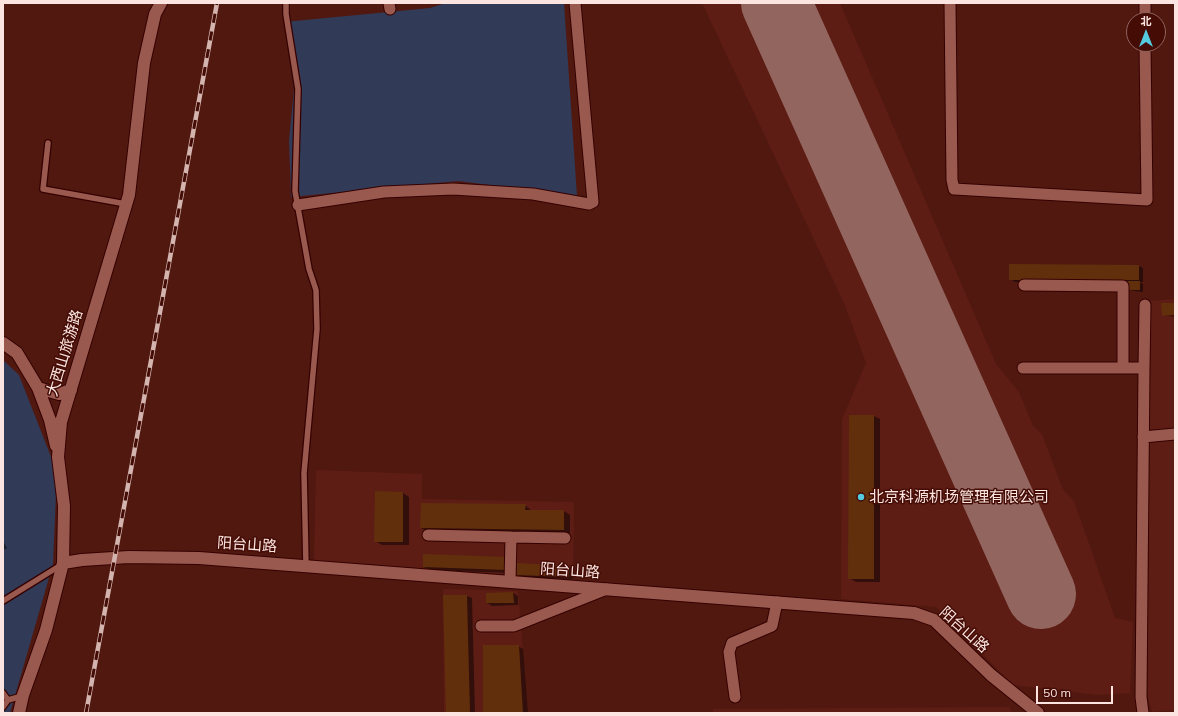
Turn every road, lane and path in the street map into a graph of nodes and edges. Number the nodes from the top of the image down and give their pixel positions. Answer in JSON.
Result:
{"nodes":[{"id":1,"x":161,"y":3,"type":"edge"},
{"id":2,"x":286,"y":3,"type":"edge"},
{"id":3,"x":575,"y":3,"type":"edge"},
{"id":4,"x":950,"y":3,"type":"edge"},
{"id":5,"x":1145,"y":52,"type":"edge"},
{"id":6,"x":48,"y":143,"type":"dead end"},
{"id":7,"x":126,"y":204,"type":"junction"},
{"id":8,"x":298,"y":205,"type":"junction"},
{"id":9,"x":1024,"y":285,"type":"dead end"},
{"id":10,"x":1145,"y":305,"type":"dead end"},
{"id":11,"x":3,"y":343,"type":"edge"},
{"id":12,"x":1023,"y":368,"type":"dead end"},
{"id":13,"x":1123,"y":368,"type":"junction"},
{"id":14,"x":1144,"y":368,"type":"junction"},
{"id":15,"x":38,"y":388,"type":"junction"},
{"id":16,"x":71,"y":390,"type":"junction"},
{"id":17,"x":1175,"y":434,"type":"edge"},
{"id":18,"x":1143,"y":438,"type":"junction"},
{"id":19,"x":58,"y":457,"type":"junction"},
{"id":20,"x":428,"y":535,"type":"dead end"},
{"id":21,"x":511,"y":537,"type":"junction"},
{"id":22,"x":565,"y":538,"type":"dead end"},
{"id":23,"x":63,"y":563,"type":"junction"},
{"id":24,"x":306,"y":566,"type":"junction"},
{"id":25,"x":510,"y":582,"type":"junction"},
{"id":26,"x":607,"y":589,"type":"junction"},
{"id":27,"x":3,"y":601,"type":"edge"},
{"id":28,"x":777,"y":602,"type":"junction"},
{"id":29,"x":481,"y":626,"type":"dead end"},
{"id":30,"x":3,"y":693,"type":"edge"},
{"id":31,"x":23,"y":695,"type":"junction"},
{"id":32,"x":735,"y":697,"type":"dead end"},
{"id":33,"x":8,"y":700,"type":"junction"},
{"id":34,"x":3,"y":707,"type":"edge"},
{"id":35,"x":19,"y":713,"type":"edge"},
{"id":36,"x":1037,"y":713,"type":"edge"},
{"id":37,"x":1143,"y":713,"type":"edge"}],
"edges":[{"from":1,"to":7,"type":"street","name":"大西山旅游路"},
{"from":2,"to":8,"type":"lane"},
{"from":3,"to":8,"type":"street"},
{"from":4,"to":5,"type":"street"},
{"from":6,"to":7,"type":"lane"},
{"from":7,"to":16,"type":"street","name":"大西山旅游路"},
{"from":8,"to":24,"type":"lane"},
{"from":9,"to":13,"type":"street"},
{"from":10,"to":14,"type":"street"},
{"from":11,"to":15,"type":"street"},
{"from":12,"to":13,"type":"street"},
{"from":13,"to":14,"type":"street"},
{"from":14,"to":18,"type":"street"},
{"from":15,"to":16,"type":"street"},
{"from":15,"to":19,"type":"street"},
{"from":16,"to":19,"type":"street","name":"大西山旅游路"},
{"from":17,"to":18,"type":"street"},
{"from":18,"to":37,"type":"street"},
{"from":19,"to":23,"type":"street","name":"大西山旅游路"},
{"from":20,"to":21,"type":"street"},
{"from":21,"to":22,"type":"street"},
{"from":21,"to":25,"type":"street"},
{"from":23,"to":24,"type":"street","name":"阳台山路"},
{"from":23,"to":27,"type":"lane"},
{"from":23,"to":31,"type":"street","name":"大西山旅游路"},
{"from":24,"to":25,"type":"street","name":"阳台山路"},
{"from":25,"to":26,"type":"street","name":"阳台山路"},
{"from":26,"to":28,"type":"street","name":"阳台山路"},
{"from":26,"to":29,"type":"street"},
{"from":28,"to":32,"type":"street"},
{"from":28,"to":36,"type":"street","name":"阳台山路"},
{"from":30,"to":33,"type":"lane"},
{"from":31,"to":33,"type":"lane"},
{"from":31,"to":35,"type":"street","name":"大西山旅游路"},
{"from":33,"to":34,"type":"lane"}]}
